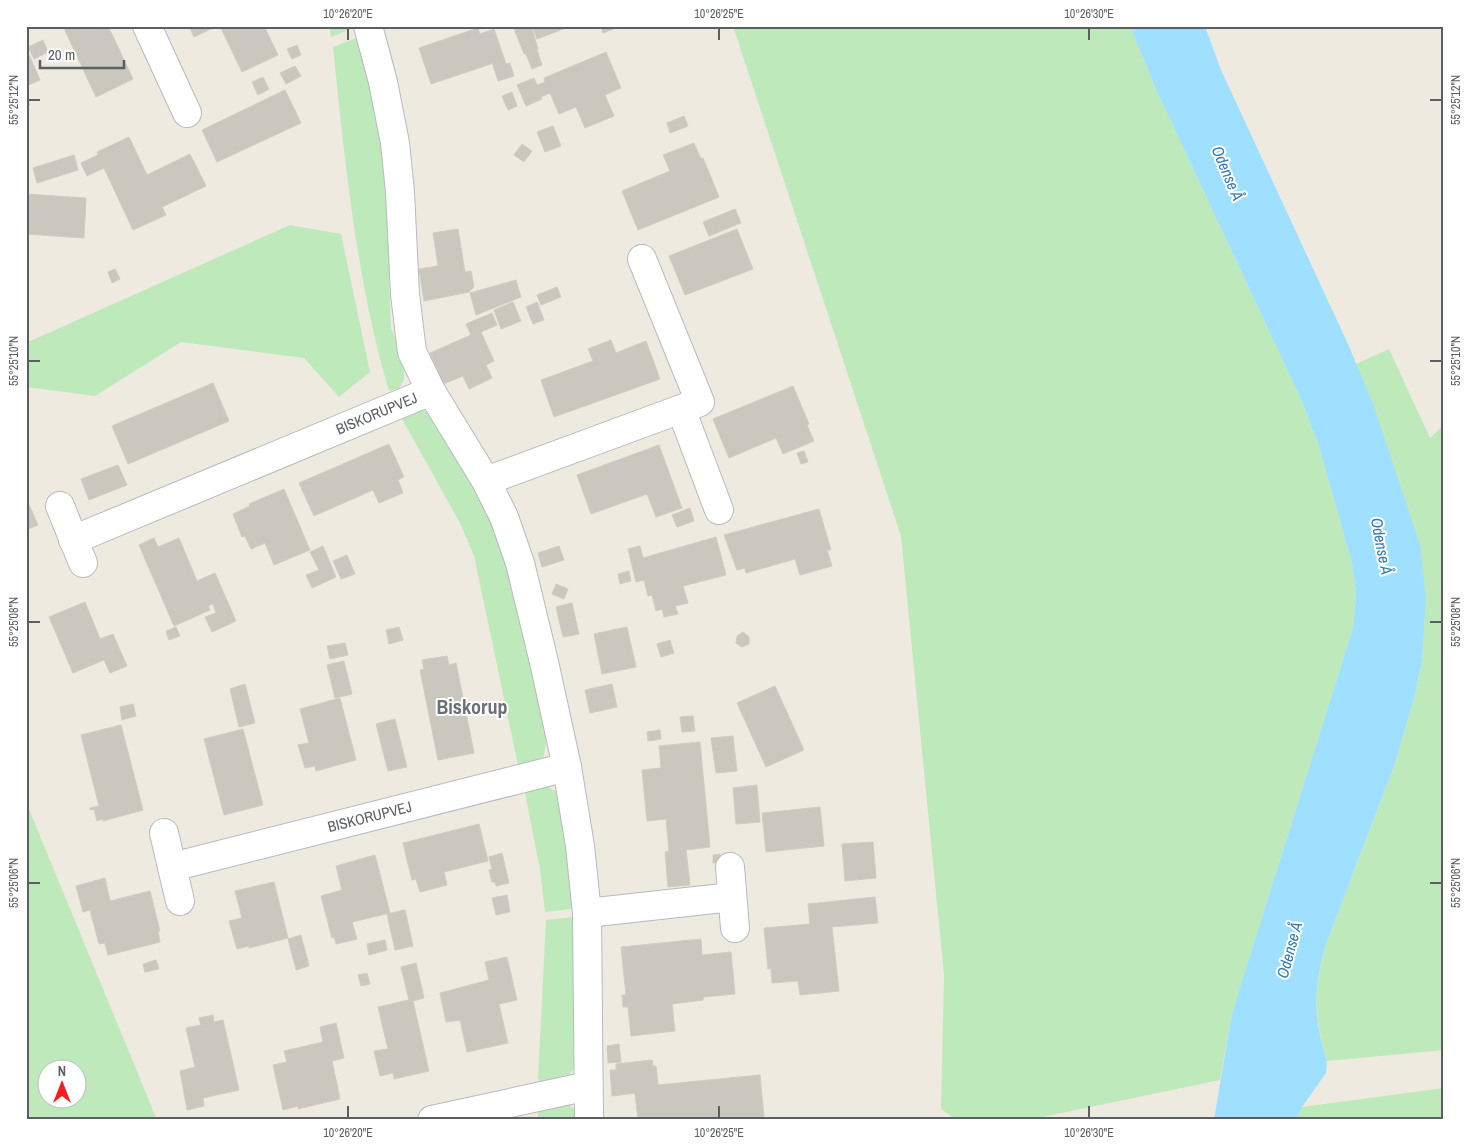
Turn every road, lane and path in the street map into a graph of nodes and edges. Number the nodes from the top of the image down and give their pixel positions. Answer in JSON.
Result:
{"nodes":[{"id":1,"x":147,"y":26,"type":"edge"},
{"id":2,"x":370,"y":27,"type":"edge"},
{"id":3,"x":187,"y":113,"type":"dead end"},
{"id":4,"x":642,"y":259,"type":"dead end"},
{"id":5,"x":431,"y":392,"type":"junction"},
{"id":6,"x":681,"y":409,"type":"junction"},
{"id":7,"x":486,"y":481,"type":"junction"},
{"id":8,"x":60,"y":506,"type":"dead end"},
{"id":9,"x":719,"y":510,"type":"dead end"},
{"id":10,"x":566,"y":768,"type":"junction"},
{"id":11,"x":164,"y":833,"type":"dead end"},
{"id":12,"x":172,"y":866,"type":"junction"},
{"id":13,"x":730,"y":866,"type":"dead end"},
{"id":14,"x":732,"y":896,"type":"junction"},
{"id":15,"x":180,"y":901,"type":"dead end"},
{"id":16,"x":586,"y":913,"type":"junction"},
{"id":17,"x":735,"y":928,"type":"dead end"},
{"id":18,"x":588,"y":1086,"type":"junction"},
{"id":19,"x":432,"y":1120,"type":"edge"},
{"id":20,"x":589,"y":1120,"type":"edge"}],
"edges":[{"from":1,"to":3,"type":"street"},
{"from":2,"to":5,"type":"street","name":"BISKORUPVEJ"},
{"from":4,"to":6,"type":"street"},
{"from":5,"to":7,"type":"street","name":"BISKORUPVEJ"},
{"from":5,"to":8,"type":"street","name":"BISKORUPVEJ"},
{"from":6,"to":7,"type":"street"},
{"from":6,"to":9,"type":"street"},
{"from":7,"to":10,"type":"street","name":"BISKORUPVEJ"},
{"from":10,"to":12,"type":"street","name":"BISKORUPVEJ"},
{"from":10,"to":16,"type":"street","name":"BISKORUPVEJ"},
{"from":11,"to":12,"type":"street"},
{"from":12,"to":15,"type":"street"},
{"from":13,"to":14,"type":"street"},
{"from":14,"to":16,"type":"street"},
{"from":14,"to":17,"type":"street"},
{"from":16,"to":18,"type":"street","name":"BISKORUPVEJ"},
{"from":18,"to":19,"type":"street"},
{"from":18,"to":20,"type":"street","name":"BISKORUPVEJ"}]}
